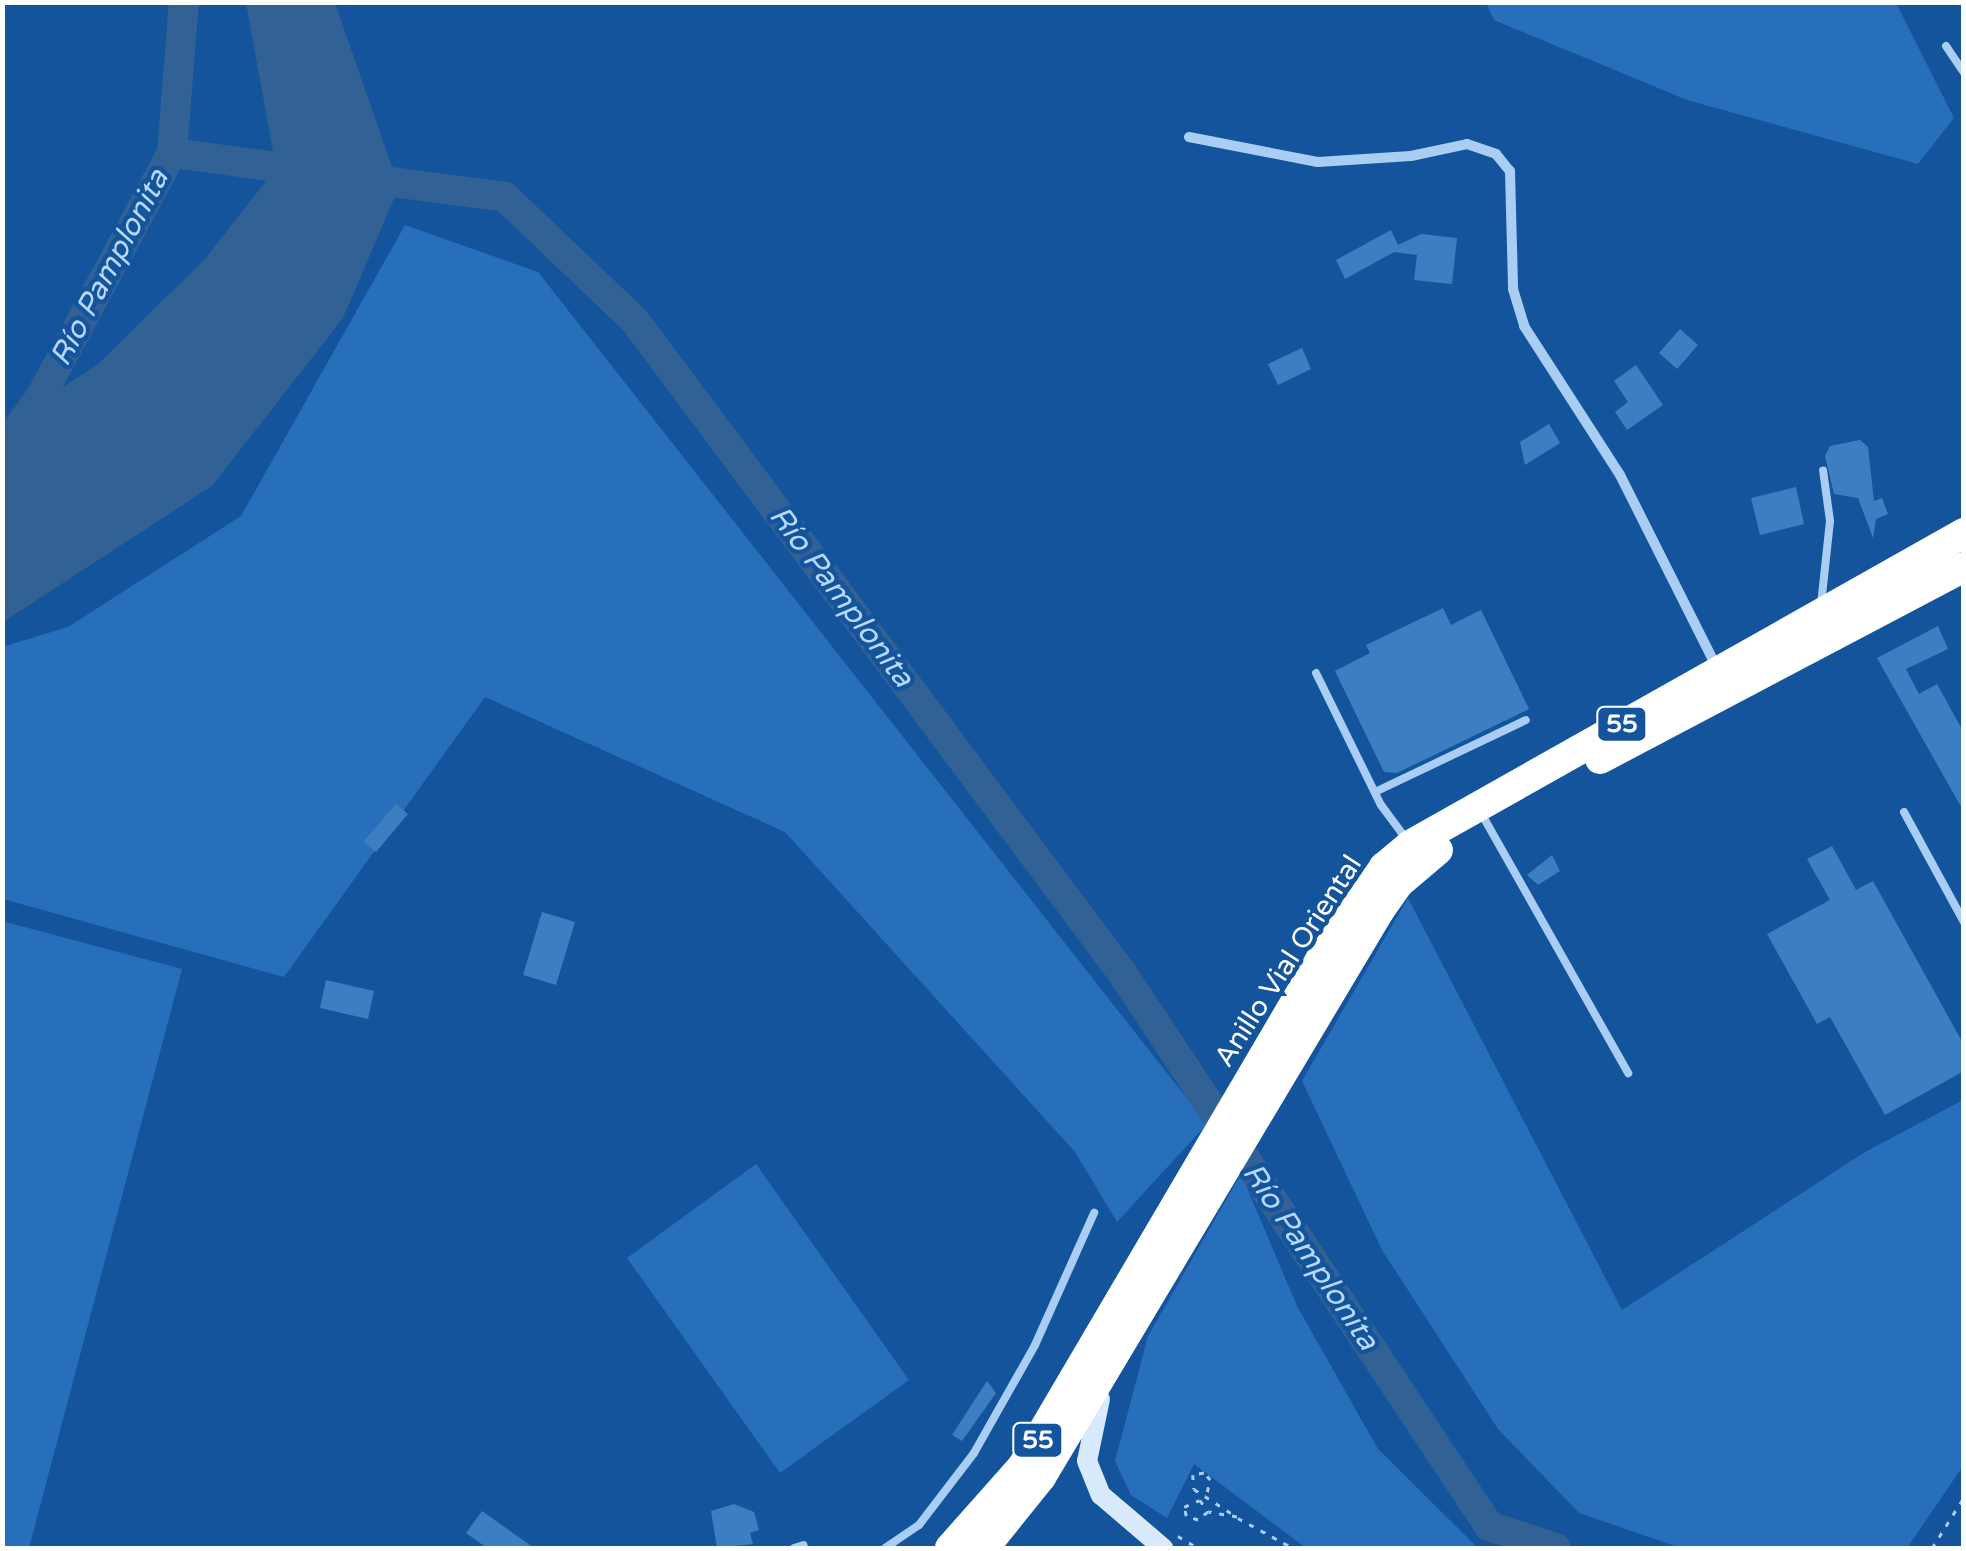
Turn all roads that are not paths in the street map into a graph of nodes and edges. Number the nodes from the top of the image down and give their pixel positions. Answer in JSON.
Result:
{"nodes":[{"id":1,"x":1946,"y":46,"type":"dead end"},
{"id":2,"x":1964,"y":73,"type":"edge"},
{"id":3,"x":1189,"y":137,"type":"dead end"},
{"id":4,"x":1823,"y":470,"type":"dead end"},
{"id":5,"x":1964,"y":533,"type":"edge"},
{"id":6,"x":1964,"y":567,"type":"edge"},
{"id":7,"x":1821,"y":610,"type":"junction"},
{"id":8,"x":1717,"y":669,"type":"junction"},
{"id":9,"x":1316,"y":673,"type":"dead end"},
{"id":10,"x":1526,"y":720,"type":"dead end"},
{"id":11,"x":1375,"y":792,"type":"junction"},
{"id":12,"x":1904,"y":812,"type":"dead end"},
{"id":13,"x":1485,"y":820,"type":"junction"},
{"id":14,"x":1410,"y":845,"type":"junction"},
{"id":15,"x":1964,"y":922,"type":"edge"},
{"id":16,"x":1330,"y":966,"type":"junction"},
{"id":17,"x":1628,"y":1073,"type":"dead end"},
{"id":18,"x":1094,"y":1213,"type":"dead end"},
{"id":19,"x":1122,"y":1329,"type":"junction"},
{"id":20,"x":804,"y":1545,"type":"dead end"},
{"id":21,"x":794,"y":1548,"type":"edge"},
{"id":22,"x":884,"y":1548,"type":"edge"},
{"id":23,"x":950,"y":1548,"type":"edge"},
{"id":24,"x":984,"y":1548,"type":"edge"},
{"id":25,"x":1163,"y":1548,"type":"edge"}],
"edges":[{"from":1,"to":2,"type":"lane"},
{"from":3,"to":8,"type":"street"},
{"from":4,"to":7,"type":"lane"},
{"from":5,"to":7,"type":"highway","name":"Anillo Vial Oriental","number":"55"},
{"from":6,"to":13,"type":"highway","name":"Anillo Vial Oriental","number":"55"},
{"from":7,"to":8,"type":"highway","name":"Anillo Vial Oriental","number":"55"},
{"from":8,"to":14,"type":"highway","name":"Anillo Vial Oriental","number":"55"},
{"from":9,"to":11,"type":"lane"},
{"from":10,"to":11,"type":"lane"},
{"from":11,"to":14,"type":"lane"},
{"from":12,"to":15,"type":"lane"},
{"from":13,"to":16,"type":"highway","name":"Anillo Vial Oriental","number":"55"},
{"from":13,"to":17,"type":"lane"},
{"from":14,"to":16,"type":"highway","name":"Anillo Vial Oriental","number":"55"},
{"from":16,"to":19,"type":"highway","name":"Anillo Vial Oriental","number":"55"},
{"from":18,"to":22,"type":"lane"},
{"from":19,"to":23,"type":"highway","name":"Anillo Vial Oriental","number":"55"},
{"from":19,"to":24,"type":"highway","name":"Anillo Vial Oriental","number":"55"},
{"from":19,"to":25,"type":"main road"},
{"from":20,"to":21,"type":"lane"}]}
